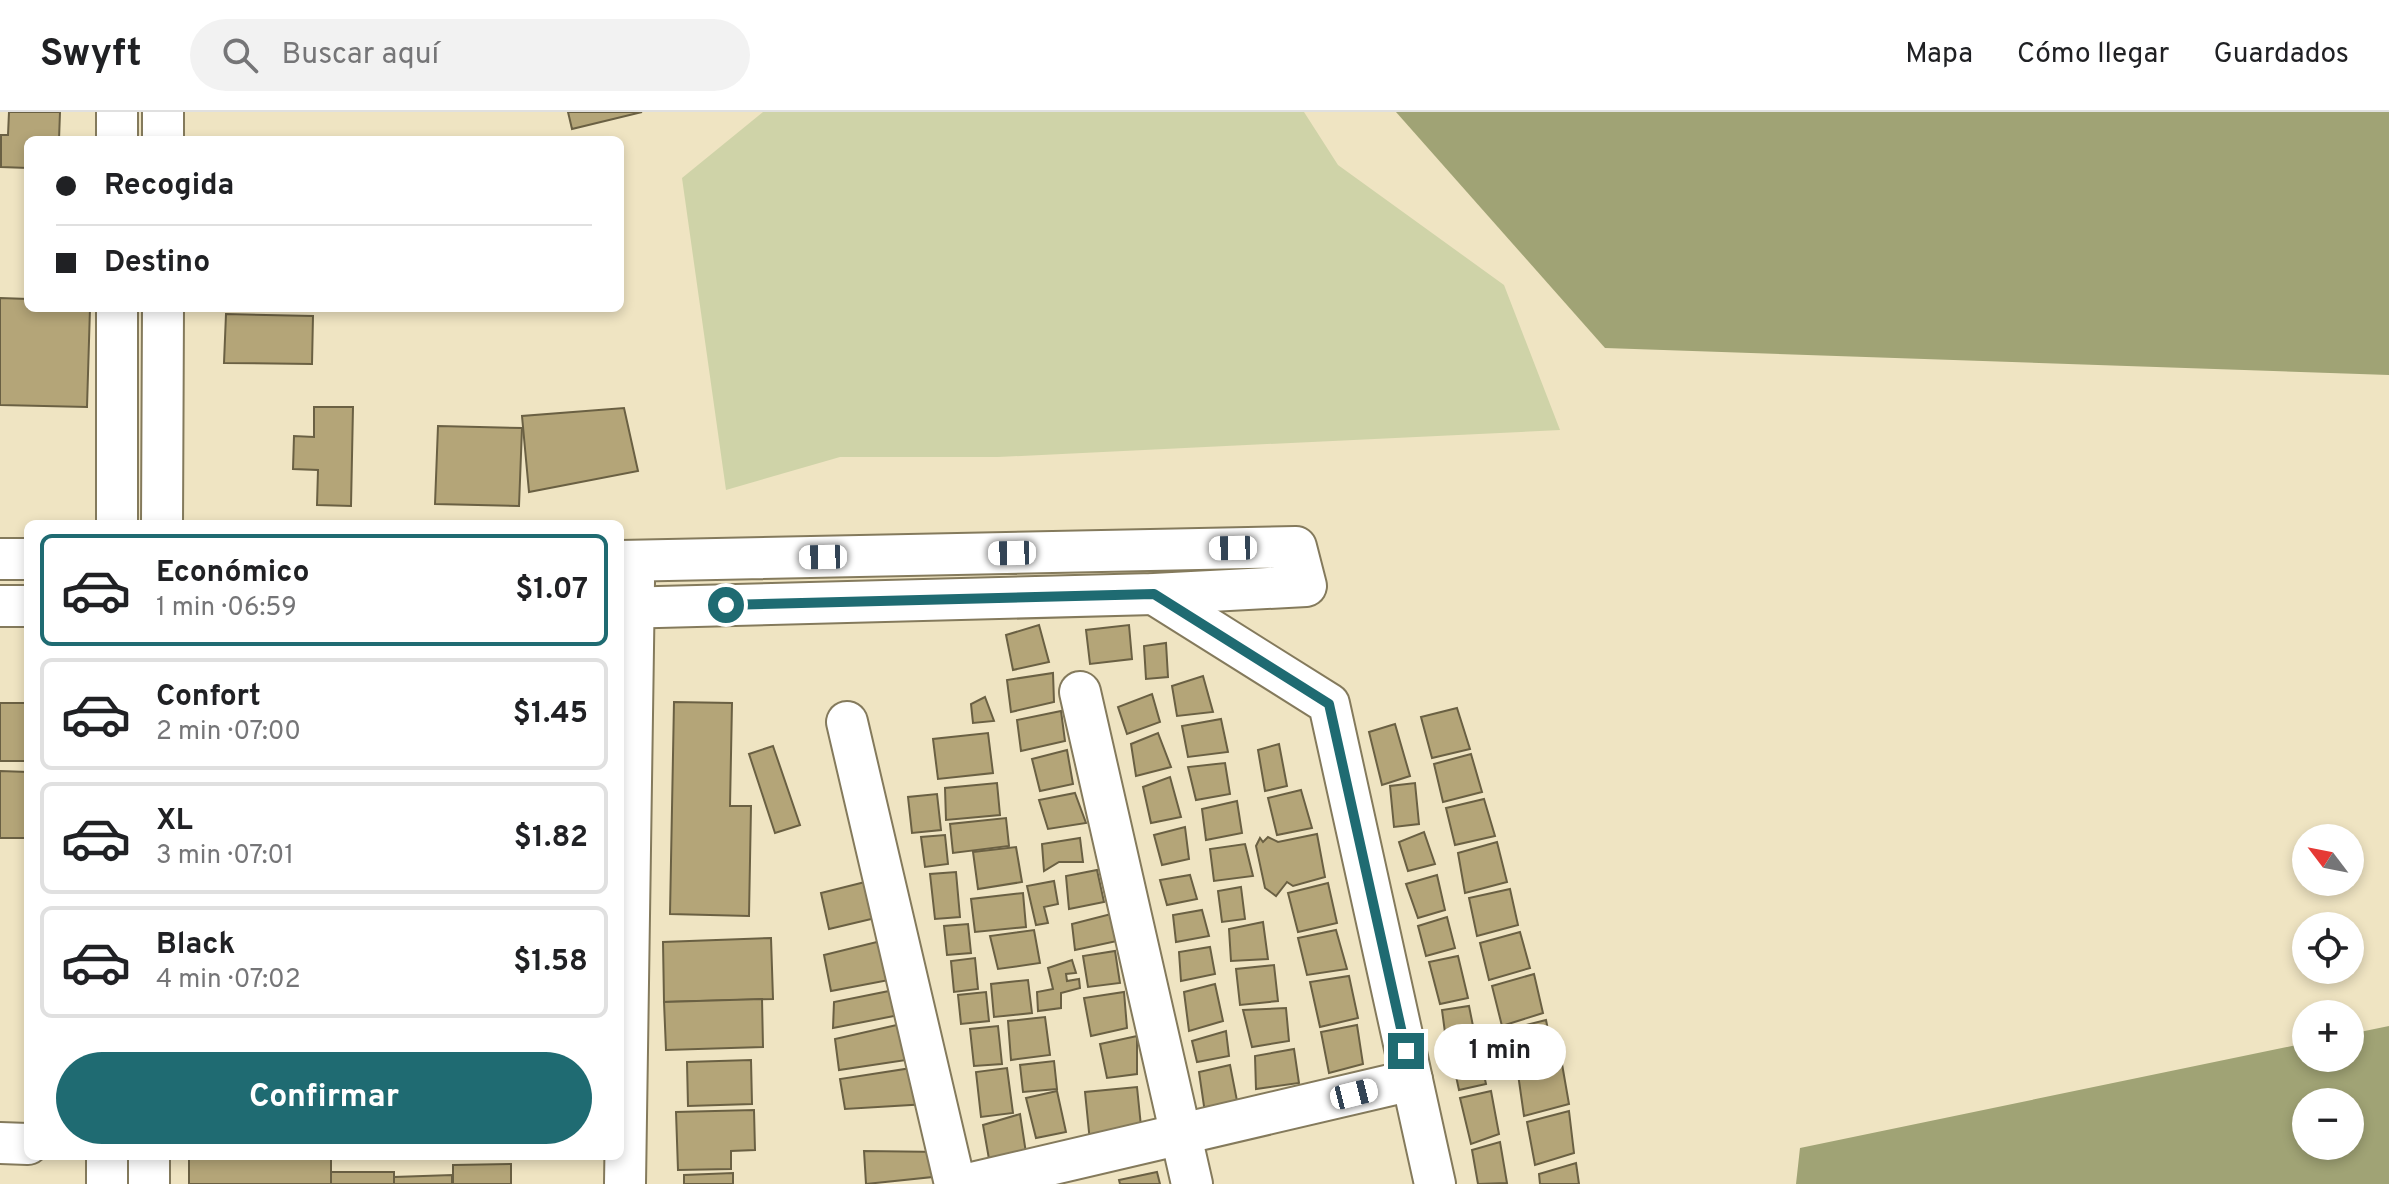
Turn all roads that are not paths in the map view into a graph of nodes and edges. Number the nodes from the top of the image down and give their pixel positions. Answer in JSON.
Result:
{"nodes":[{"id":1,"x":117,"y":112,"type":"edge"},
{"id":2,"x":163,"y":112,"type":"edge"},
{"id":3,"x":117,"y":136,"type":"edge"},
{"id":4,"x":163,"y":136,"type":"edge"},
{"id":5,"x":117,"y":312,"type":"edge"},
{"id":6,"x":163,"y":312,"type":"edge"},
{"id":7,"x":117,"y":520,"type":"edge"},
{"id":8,"x":162,"y":520,"type":"edge"},
{"id":9,"x":0,"y":559,"type":"edge"},
{"id":10,"x":24,"y":559,"type":"edge"},
{"id":11,"x":627,"y":561,"type":"edge"},
{"id":12,"x":1154,"y":594,"type":"junction"},
{"id":13,"x":0,"y":606,"type":"edge"},
{"id":14,"x":24,"y":606,"type":"edge"},
{"id":15,"x":627,"y":608,"type":"edge"},
{"id":16,"x":1080,"y":692,"type":"dead end"},
{"id":17,"x":847,"y":722,"type":"dead end"},
{"id":18,"x":624,"y":1010,"type":"edge"},
{"id":19,"x":1412,"y":1080,"type":"junction"},
{"id":20,"x":1181,"y":1135,"type":"junction"},
{"id":21,"x":0,"y":1143,"type":"edge"},
{"id":22,"x":24,"y":1144,"type":"edge"},
{"id":23,"x":107,"y":1160,"type":"edge"},
{"id":24,"x":149,"y":1160,"type":"edge"},
{"id":25,"x":624,"y":1160,"type":"edge"},
{"id":26,"x":107,"y":1184,"type":"edge"},
{"id":27,"x":149,"y":1184,"type":"edge"},
{"id":28,"x":625,"y":1184,"type":"edge"},
{"id":29,"x":955,"y":1184,"type":"edge"},
{"id":30,"x":968,"y":1184,"type":"edge"},
{"id":31,"x":1192,"y":1184,"type":"edge"},
{"id":32,"x":1435,"y":1184,"type":"edge"}],
"edges":[{"from":1,"to":3,"type":"street"},
{"from":2,"to":4,"type":"street"},
{"from":5,"to":7,"type":"street"},
{"from":6,"to":8,"type":"street"},
{"from":9,"to":10,"type":"street"},
{"from":11,"to":12,"type":"street"},
{"from":11,"to":15,"type":"street"},
{"from":12,"to":15,"type":"street"},
{"from":12,"to":19,"type":"street"},
{"from":13,"to":14,"type":"street"},
{"from":15,"to":18,"type":"street"},
{"from":16,"to":20,"type":"street"},
{"from":17,"to":29,"type":"street"},
{"from":19,"to":20,"type":"street"},
{"from":19,"to":32,"type":"street"},
{"from":20,"to":30,"type":"street"},
{"from":20,"to":31,"type":"street"},
{"from":21,"to":22,"type":"street"},
{"from":23,"to":26,"type":"street"},
{"from":24,"to":27,"type":"street"},
{"from":25,"to":28,"type":"street"}]}
